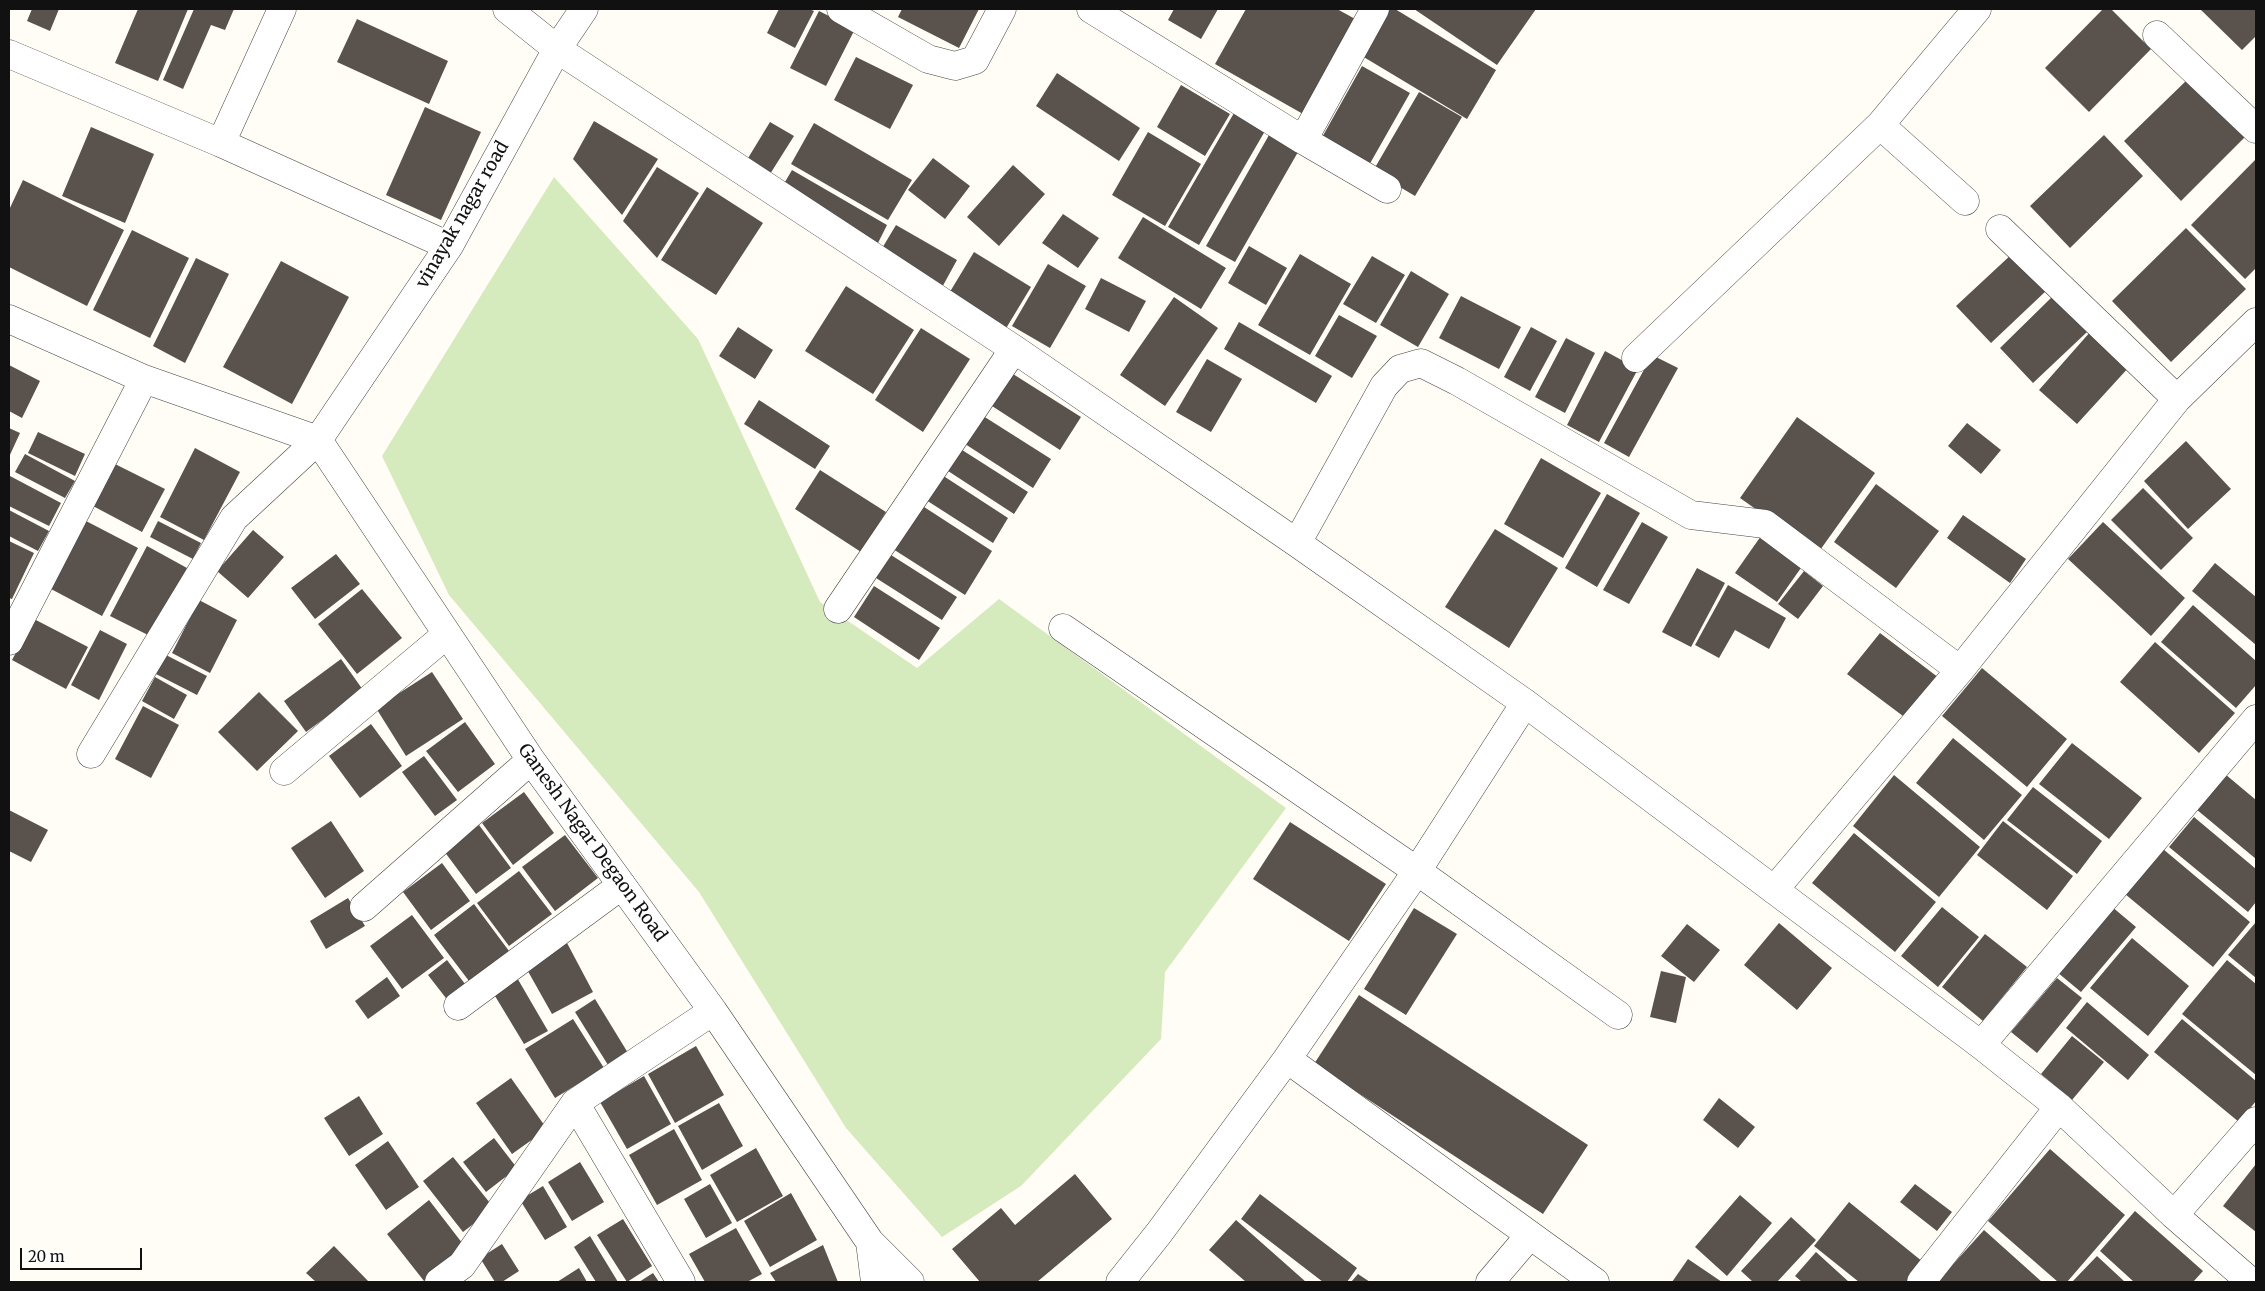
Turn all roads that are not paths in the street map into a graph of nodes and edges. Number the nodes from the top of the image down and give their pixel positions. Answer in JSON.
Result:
{"nodes":[{"id":1,"x":282,"y":9,"type":"edge"},
{"id":2,"x":506,"y":9,"type":"edge"},
{"id":3,"x":584,"y":9,"type":"edge"},
{"id":4,"x":841,"y":9,"type":"edge"},
{"id":5,"x":1002,"y":9,"type":"edge"},
{"id":6,"x":1091,"y":9,"type":"edge"},
{"id":7,"x":1375,"y":9,"type":"edge"},
{"id":8,"x":1977,"y":9,"type":"edge"},
{"id":9,"x":2157,"y":34,"type":"dead end"},
{"id":10,"x":557,"y":49,"type":"junction"},
{"id":11,"x":9,"y":54,"type":"edge"},
{"id":12,"x":1880,"y":125,"type":"junction"},
{"id":13,"x":2256,"y":129,"type":"edge"},
{"id":14,"x":1303,"y":140,"type":"junction"},
{"id":15,"x":221,"y":143,"type":"junction"},
{"id":16,"x":1388,"y":189,"type":"dead end"},
{"id":17,"x":1966,"y":201,"type":"dead end"},
{"id":18,"x":2000,"y":229,"type":"dead end"},
{"id":19,"x":449,"y":246,"type":"junction"},
{"id":20,"x":9,"y":319,"type":"edge"},
{"id":21,"x":2256,"y":322,"type":"edge"},
{"id":22,"x":1014,"y":349,"type":"junction"},
{"id":23,"x":1636,"y":358,"type":"dead end"},
{"id":24,"x":144,"y":379,"type":"junction"},
{"id":25,"x":2178,"y":399,"type":"junction"},
{"id":26,"x":318,"y":440,"type":"junction"},
{"id":27,"x":1297,"y":543,"type":"junction"},
{"id":28,"x":838,"y":609,"type":"dead end"},
{"id":29,"x":1063,"y":628,"type":"dead end"},
{"id":30,"x":446,"y":634,"type":"junction"},
{"id":31,"x":9,"y":641,"type":"edge"},
{"id":32,"x":1960,"y":670,"type":"junction"},
{"id":33,"x":1525,"y":703,"type":"junction"},
{"id":34,"x":2256,"y":719,"type":"edge"},
{"id":35,"x":91,"y":754,"type":"dead end"},
{"id":36,"x":531,"y":760,"type":"junction"},
{"id":37,"x":284,"y":770,"type":"dead end"},
{"id":38,"x":1417,"y":871,"type":"junction"},
{"id":39,"x":622,"y":884,"type":"junction"},
{"id":40,"x":1774,"y":890,"type":"junction"},
{"id":41,"x":364,"y":907,"type":"dead end"},
{"id":42,"x":458,"y":1006,"type":"dead end"},
{"id":43,"x":713,"y":1012,"type":"junction"},
{"id":44,"x":1618,"y":1015,"type":"dead end"},
{"id":45,"x":1981,"y":1045,"type":"junction"},
{"id":46,"x":1287,"y":1059,"type":"junction"},
{"id":47,"x":575,"y":1103,"type":"junction"},
{"id":48,"x":2059,"y":1107,"type":"junction"},
{"id":49,"x":2256,"y":1121,"type":"edge"},
{"id":50,"x":2174,"y":1215,"type":"junction"},
{"id":51,"x":1530,"y":1235,"type":"junction"},
{"id":52,"x":870,"y":1242,"type":"junction"},
{"id":53,"x":1130,"y":1278,"type":"edge"},
{"id":54,"x":2239,"y":1279,"type":"edge"},
{"id":55,"x":439,"y":1282,"type":"edge"},
{"id":56,"x":681,"y":1282,"type":"edge"},
{"id":57,"x":874,"y":1282,"type":"edge"},
{"id":58,"x":910,"y":1282,"type":"edge"},
{"id":59,"x":1490,"y":1282,"type":"edge"},
{"id":60,"x":1595,"y":1282,"type":"edge"},
{"id":61,"x":1920,"y":1282,"type":"edge"}],
"edges":[{"from":1,"to":15,"type":"street"},
{"from":2,"to":10,"type":"street"},
{"from":3,"to":10,"type":"street","name":"vinayak nagar road"},
{"from":4,"to":5,"type":"street"},
{"from":6,"to":14,"type":"street"},
{"from":7,"to":14,"type":"street"},
{"from":8,"to":12,"type":"street"},
{"from":9,"to":13,"type":"street"},
{"from":10,"to":19,"type":"street","name":"vinayak nagar road"},
{"from":10,"to":22,"type":"street"},
{"from":11,"to":15,"type":"street"},
{"from":12,"to":17,"type":"street"},
{"from":12,"to":23,"type":"street"},
{"from":14,"to":16,"type":"street"},
{"from":15,"to":19,"type":"street"},
{"from":18,"to":25,"type":"street"},
{"from":19,"to":26,"type":"street","name":"vinayak nagar road"},
{"from":20,"to":24,"type":"street"},
{"from":21,"to":25,"type":"street"},
{"from":22,"to":27,"type":"street"},
{"from":22,"to":28,"type":"street"},
{"from":24,"to":26,"type":"street"},
{"from":24,"to":31,"type":"street"},
{"from":25,"to":32,"type":"street"},
{"from":26,"to":30,"type":"street","name":"Ganesh Nagar Degaon Road"},
{"from":26,"to":35,"type":"street","name":"vinayak nagar road"},
{"from":27,"to":32,"type":"street"},
{"from":27,"to":33,"type":"street"},
{"from":29,"to":38,"type":"street"},
{"from":30,"to":36,"type":"street","name":"Ganesh Nagar Degaon Road"},
{"from":30,"to":37,"type":"street"},
{"from":32,"to":40,"type":"street"},
{"from":33,"to":38,"type":"street"},
{"from":33,"to":40,"type":"street"},
{"from":34,"to":45,"type":"street"},
{"from":36,"to":39,"type":"street","name":"Ganesh Nagar Degaon Road"},
{"from":36,"to":41,"type":"street"},
{"from":38,"to":44,"type":"street"},
{"from":38,"to":46,"type":"street"},
{"from":39,"to":42,"type":"street"},
{"from":39,"to":43,"type":"street","name":"Ganesh Nagar Degaon Road"},
{"from":40,"to":45,"type":"street"},
{"from":43,"to":47,"type":"street"},
{"from":43,"to":52,"type":"street","name":"Ganesh Nagar Degaon Road"},
{"from":45,"to":48,"type":"street"},
{"from":46,"to":51,"type":"street"},
{"from":46,"to":53,"type":"street"},
{"from":47,"to":55,"type":"street"},
{"from":47,"to":56,"type":"street"},
{"from":48,"to":50,"type":"street"},
{"from":48,"to":61,"type":"street"},
{"from":49,"to":50,"type":"street"},
{"from":50,"to":54,"type":"street"},
{"from":51,"to":59,"type":"street"},
{"from":51,"to":60,"type":"street"},
{"from":52,"to":57,"type":"street"},
{"from":52,"to":58,"type":"street","name":"Ganesh Nagar Degaon Road"}]}
